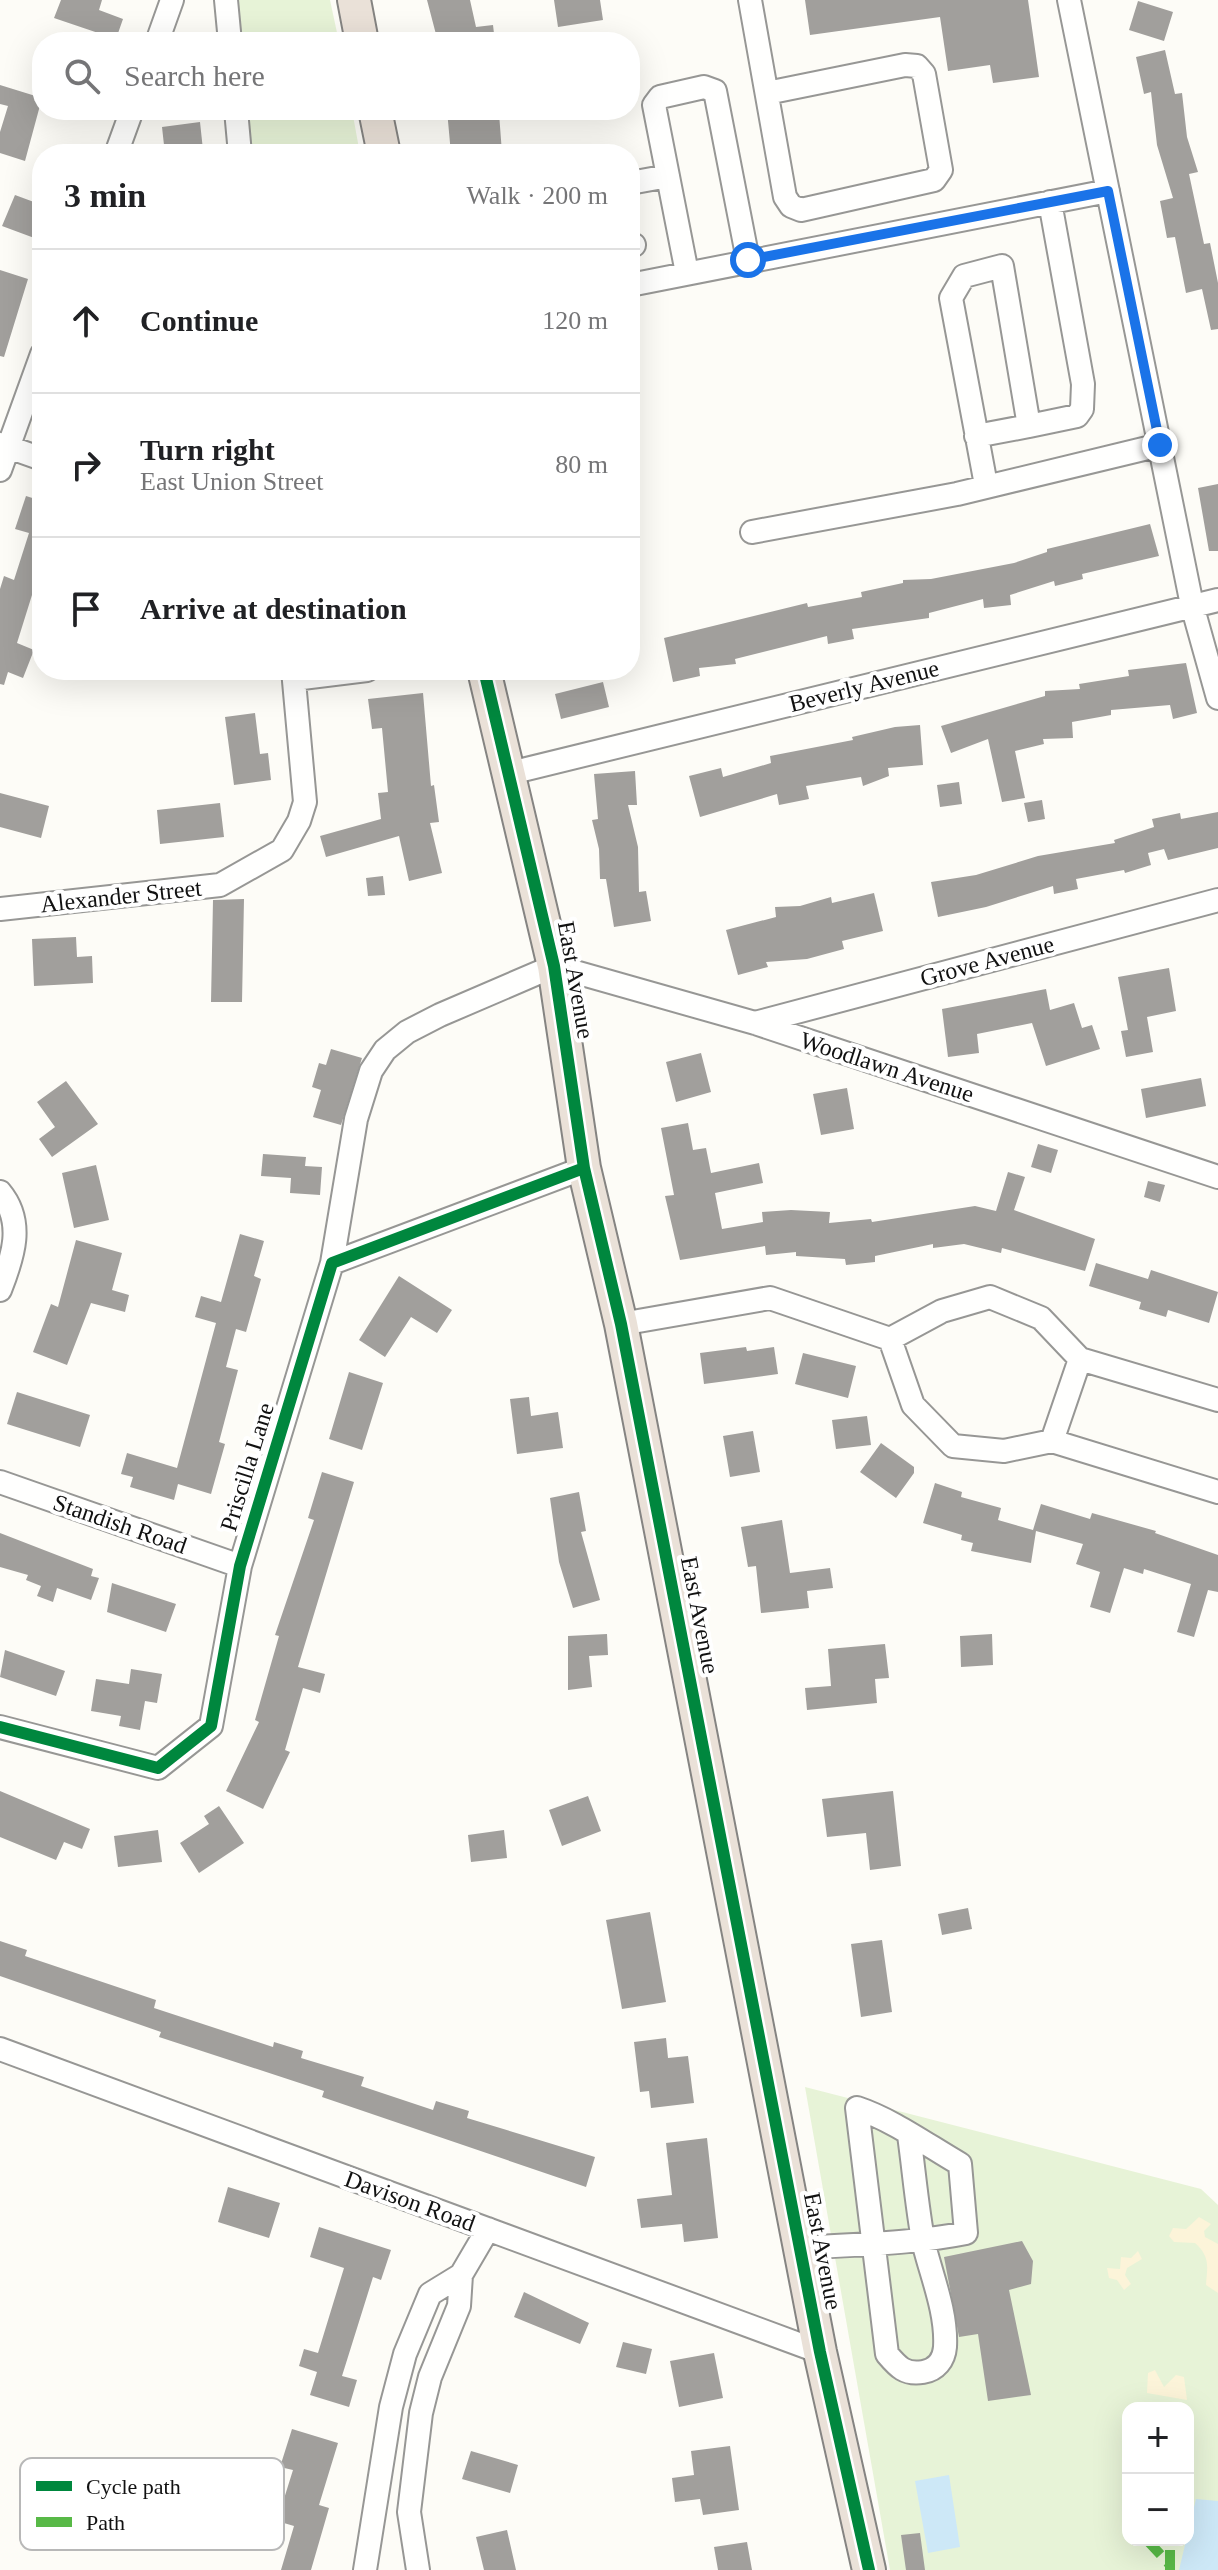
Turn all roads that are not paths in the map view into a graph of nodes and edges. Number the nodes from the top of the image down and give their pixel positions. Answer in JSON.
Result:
{"nodes":[{"id":1,"x":172,"y":0,"type":"edge"},
{"id":2,"x":226,"y":0,"type":"edge"},
{"id":3,"x":354,"y":0,"type":"edge"},
{"id":4,"x":750,"y":0,"type":"edge"},
{"id":5,"x":1069,"y":0,"type":"edge"},
{"id":6,"x":161,"y":32,"type":"edge"},
{"id":7,"x":229,"y":32,"type":"edge"},
{"id":8,"x":360,"y":32,"type":"edge"},
{"id":9,"x":767,"y":93,"type":"junction"},
{"id":10,"x":128,"y":120,"type":"edge"},
{"id":11,"x":237,"y":120,"type":"edge"},
{"id":12,"x":377,"y":120,"type":"edge"},
{"id":13,"x":120,"y":144,"type":"edge"},
{"id":14,"x":239,"y":144,"type":"edge"},
{"id":15,"x":382,"y":144,"type":"edge"},
{"id":16,"x":668,"y":176,"type":"junction"},
{"id":17,"x":640,"y":181,"type":"edge"},
{"id":18,"x":1108,"y":191,"type":"junction"},
{"id":19,"x":1050,"y":202,"type":"junction"},
{"id":20,"x":748,"y":260,"type":"junction"},
{"id":21,"x":687,"y":273,"type":"junction"},
{"id":22,"x":640,"y":283,"type":"edge"},
{"id":23,"x":32,"y":378,"type":"edge"},
{"id":24,"x":1029,"y":426,"type":"junction"},
{"id":25,"x":976,"y":436,"type":"junction"},
{"id":26,"x":1160,"y":445,"type":"junction"},
{"id":27,"x":4,"y":446,"type":"edge"},
{"id":28,"x":32,"y":456,"type":"edge"},
{"id":29,"x":0,"y":470,"type":"edge"},
{"id":30,"x":986,"y":485,"type":"junction"},
{"id":31,"x":752,"y":532,"type":"dead end"},
{"id":32,"x":1218,"y":600,"type":"edge"},
{"id":33,"x":1192,"y":605,"type":"junction"},
{"id":34,"x":294,"y":680,"type":"edge"},
{"id":35,"x":487,"y":680,"type":"edge"},
{"id":36,"x":1218,"y":698,"type":"edge"},
{"id":37,"x":510,"y":773,"type":"junction"},
{"id":38,"x":1218,"y":900,"type":"edge"},
{"id":39,"x":0,"y":909,"type":"edge"},
{"id":40,"x":554,"y":966,"type":"junction"},
{"id":41,"x":755,"y":1023,"type":"junction"},
{"id":42,"x":584,"y":1168,"type":"junction"},
{"id":43,"x":1218,"y":1177,"type":"edge"},
{"id":44,"x":0,"y":1192,"type":"edge"},
{"id":45,"x":332,"y":1263,"type":"junction"},
{"id":46,"x":0,"y":1290,"type":"edge"},
{"id":47,"x":621,"y":1324,"type":"junction"},
{"id":48,"x":890,"y":1339,"type":"junction"},
{"id":49,"x":1080,"y":1359,"type":"junction"},
{"id":50,"x":1218,"y":1400,"type":"edge"},
{"id":51,"x":1052,"y":1441,"type":"junction"},
{"id":52,"x":0,"y":1482,"type":"edge"},
{"id":53,"x":1218,"y":1492,"type":"edge"},
{"id":54,"x":240,"y":1566,"type":"junction"},
{"id":55,"x":0,"y":1727,"type":"edge"},
{"id":56,"x":0,"y":2049,"type":"edge"},
{"id":57,"x":909,"y":2135,"type":"junction"},
{"id":58,"x":488,"y":2229,"type":"junction"},
{"id":59,"x":924,"y":2241,"type":"junction"},
{"id":60,"x":872,"y":2243,"type":"junction"},
{"id":61,"x":800,"y":2248,"type":"junction"},
{"id":62,"x":461,"y":2275,"type":"junction"},
{"id":63,"x":820,"y":2352,"type":"junction"},
{"id":64,"x":378,"y":2488,"type":"junction"},
{"id":65,"x":411,"y":2492,"type":"junction"},
{"id":66,"x":365,"y":2570,"type":"edge"},
{"id":67,"x":418,"y":2570,"type":"edge"},
{"id":68,"x":869,"y":2570,"type":"edge"}],
"edges":[{"from":1,"to":6,"type":"street"},
{"from":2,"to":7,"type":"street"},
{"from":3,"to":8,"type":"highway"},
{"from":4,"to":9,"type":"street"},
{"from":5,"to":18,"type":"street"},
{"from":9,"to":9,"type":"street"},
{"from":10,"to":13,"type":"street"},
{"from":11,"to":14,"type":"street"},
{"from":12,"to":15,"type":"highway"},
{"from":16,"to":17,"type":"street"},
{"from":16,"to":20,"type":"street"},
{"from":16,"to":21,"type":"street"},
{"from":18,"to":19,"type":"street"},
{"from":18,"to":26,"type":"street"},
{"from":19,"to":20,"type":"street"},
{"from":19,"to":24,"type":"street"},
{"from":20,"to":21,"type":"street"},
{"from":21,"to":22,"type":"street"},
{"from":23,"to":27,"type":"street"},
{"from":24,"to":25,"type":"street"},
{"from":24,"to":25,"type":"street"},
{"from":25,"to":30,"type":"street"},
{"from":26,"to":30,"type":"street"},
{"from":26,"to":33,"type":"street"},
{"from":27,"to":28,"type":"street"},
{"from":27,"to":29,"type":"street"},
{"from":30,"to":31,"type":"street"},
{"from":32,"to":33,"type":"street","name":"Beverly Avenue"},
{"from":33,"to":36,"type":"street"},
{"from":33,"to":37,"type":"street","name":"Beverly Avenue"},
{"from":34,"to":39,"type":"street","name":"Alexander Street"},
{"from":35,"to":37,"type":"highway","name":"East Avenue"},
{"from":37,"to":40,"type":"highway","name":"East Avenue"},
{"from":38,"to":41,"type":"street","name":"Grove Avenue"},
{"from":40,"to":41,"type":"street","name":"Woodlawn Avenue"},
{"from":40,"to":42,"type":"highway","name":"East Avenue"},
{"from":40,"to":45,"type":"street","name":"Priscilla Lane"},
{"from":41,"to":43,"type":"street","name":"Woodlawn Avenue"},
{"from":42,"to":45,"type":"street"},
{"from":42,"to":47,"type":"highway","name":"East Avenue"},
{"from":44,"to":46,"type":"street"},
{"from":45,"to":54,"type":"street","name":"Priscilla Lane"},
{"from":47,"to":48,"type":"street"},
{"from":47,"to":61,"type":"highway","name":"East Avenue"},
{"from":48,"to":49,"type":"street"},
{"from":48,"to":51,"type":"street"},
{"from":49,"to":50,"type":"street"},
{"from":49,"to":51,"type":"street"},
{"from":51,"to":53,"type":"street"},
{"from":52,"to":54,"type":"street","name":"Standish Road"},
{"from":54,"to":55,"type":"street","name":"Priscilla Lane"},
{"from":56,"to":58,"type":"street","name":"Davison Road"},
{"from":57,"to":59,"type":"street"},
{"from":57,"to":59,"type":"street"},
{"from":57,"to":60,"type":"street"},
{"from":58,"to":62,"type":"street"},
{"from":58,"to":63,"type":"street","name":"Davison Road"},
{"from":59,"to":60,"type":"street"},
{"from":59,"to":60,"type":"street"},
{"from":60,"to":61,"type":"street"},
{"from":61,"to":63,"type":"highway","name":"East Avenue"},
{"from":62,"to":64,"type":"street"},
{"from":62,"to":65,"type":"street"},
{"from":63,"to":68,"type":"highway","name":"East Avenue"},
{"from":64,"to":65,"type":"street"},
{"from":64,"to":66,"type":"street"},
{"from":65,"to":67,"type":"street"}]}
